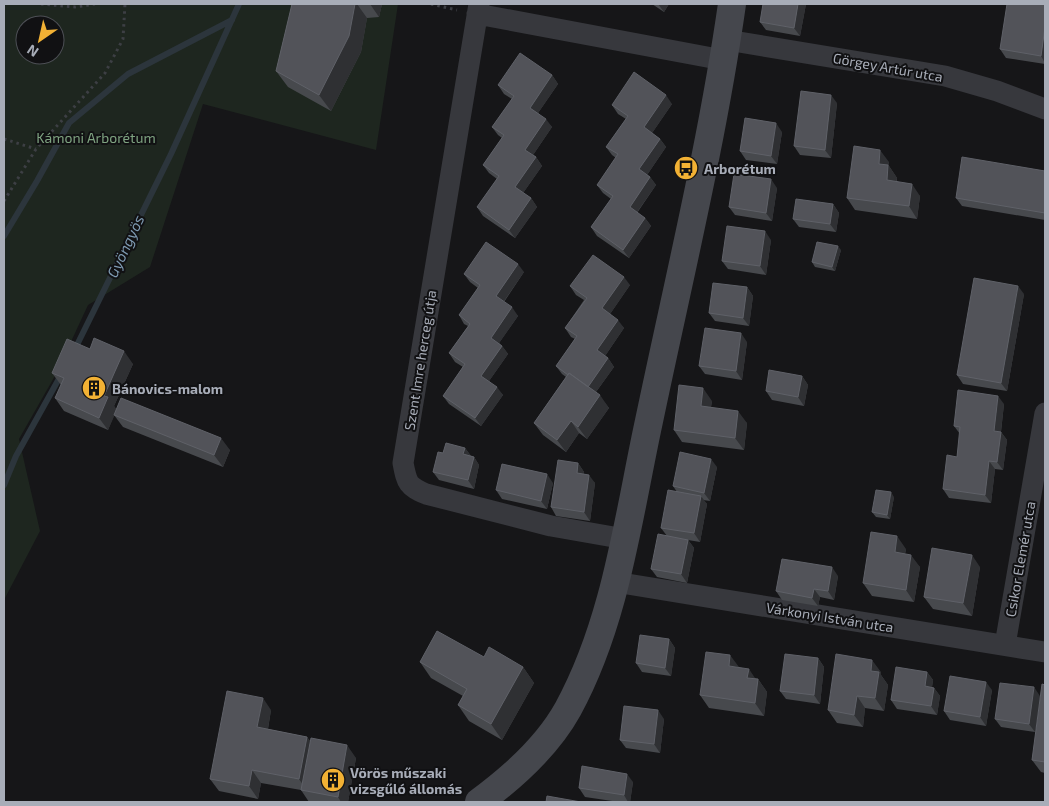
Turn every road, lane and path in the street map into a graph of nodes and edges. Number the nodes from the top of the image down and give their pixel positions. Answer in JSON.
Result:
{"nodes":[{"id":1,"x":41,"y":4,"type":"edge"},
{"id":2,"x":95,"y":4,"type":"edge"},
{"id":3,"x":125,"y":4,"type":"edge"},
{"id":4,"x":431,"y":4,"type":"edge"},
{"id":5,"x":732,"y":4,"type":"edge"},
{"id":6,"x":452,"y":6,"type":"edge"},
{"id":7,"x":478,"y":9,"type":"edge"},
{"id":8,"x":725,"y":50,"type":"junction"},
{"id":9,"x":1045,"y":109,"type":"edge"},
{"id":10,"x":4,"y":139,"type":"edge"},
{"id":11,"x":36,"y":149,"type":"junction"},
{"id":12,"x":4,"y":201,"type":"edge"},
{"id":13,"x":1045,"y":413,"type":"edge"},
{"id":14,"x":625,"y":539,"type":"junction"},
{"id":15,"x":615,"y":582,"type":"junction"},
{"id":16,"x":1005,"y":645,"type":"junction"},
{"id":17,"x":1045,"y":652,"type":"edge"},
{"id":18,"x":479,"y":802,"type":"edge"}],
"edges":[{"from":1,"to":2,"type":"path"},
{"from":3,"to":11,"type":"path"},
{"from":4,"to":6,"type":"path"},
{"from":5,"to":8,"type":"main road"},
{"from":6,"to":7,"type":"path"},
{"from":7,"to":8,"type":"street"},
{"from":7,"to":14,"type":"street","name":"Szent Imre herceg útja"},
{"from":8,"to":9,"type":"street","name":"Görgey Artúr utca"},
{"from":8,"to":14,"type":"main road"},
{"from":10,"to":11,"type":"path"},
{"from":11,"to":12,"type":"path"},
{"from":13,"to":16,"type":"street","name":"Csikor Elemér utca"},
{"from":14,"to":15,"type":"main road"},
{"from":15,"to":16,"type":"street","name":"Várkonyi István utca"},
{"from":15,"to":18,"type":"main road"},
{"from":16,"to":17,"type":"street","name":"Várkonyi István utca"}]}
